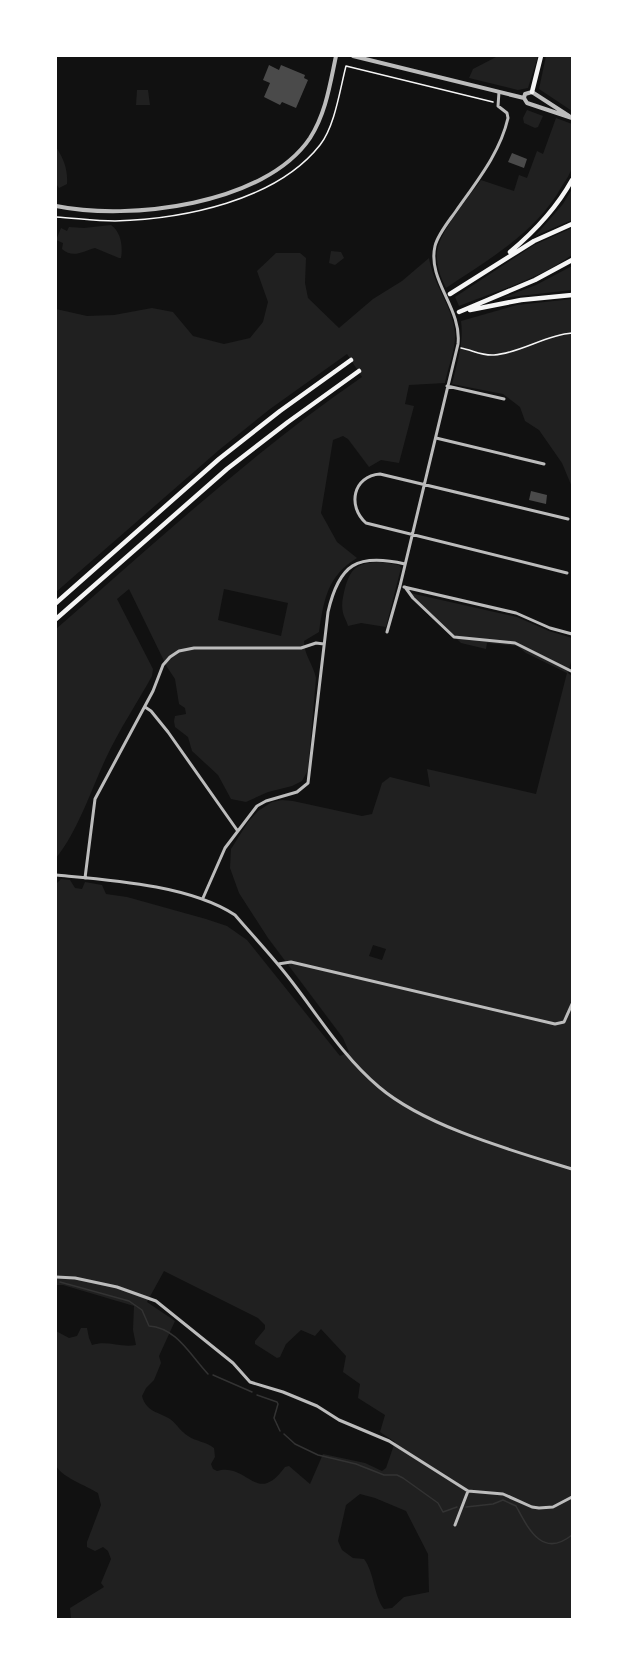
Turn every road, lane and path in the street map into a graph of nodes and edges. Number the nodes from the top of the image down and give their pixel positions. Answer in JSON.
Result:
{"nodes":[{"id":1,"x":336,"y":56,"type":"edge"},
{"id":2,"x":353,"y":56,"type":"edge"},
{"id":3,"x":541,"y":56,"type":"edge"},
{"id":4,"x":499,"y":92,"type":"junction"},
{"id":5,"x":534,"y":94,"type":"junction"},
{"id":6,"x":524,"y":98,"type":"junction"},
{"id":7,"x":497,"y":103,"type":"junction"},
{"id":8,"x":532,"y":104,"type":"junction"},
{"id":9,"x":572,"y":118,"type":"edge"},
{"id":10,"x":573,"y":180,"type":"edge"},
{"id":11,"x":56,"y":206,"type":"edge"},
{"id":12,"x":56,"y":217,"type":"edge"},
{"id":13,"x":573,"y":224,"type":"edge"},
{"id":14,"x":573,"y":260,"type":"edge"},
{"id":15,"x":494,"y":264,"type":"junction"},
{"id":16,"x":450,"y":294,"type":"dead end"},
{"id":17,"x":573,"y":295,"type":"edge"},
{"id":18,"x":573,"y":333,"type":"edge"},
{"id":19,"x":457,"y":348,"type":"junction"},
{"id":20,"x":351,"y":360,"type":"dead end"},
{"id":21,"x":359,"y":371,"type":"dead end"},
{"id":22,"x":447,"y":386,"type":"junction"},
{"id":23,"x":504,"y":399,"type":"dead end"},
{"id":24,"x":436,"y":438,"type":"junction"},
{"id":25,"x":544,"y":464,"type":"dead end"},
{"id":26,"x":424,"y":484,"type":"junction"},
{"id":27,"x":568,"y":519,"type":"dead end"},
{"id":28,"x":412,"y":534,"type":"junction"},
{"id":29,"x":405,"y":564,"type":"junction"},
{"id":30,"x":567,"y":573,"type":"dead end"},
{"id":31,"x":403,"y":587,"type":"junction"},
{"id":32,"x":56,"y":602,"type":"edge"},
{"id":33,"x":56,"y":619,"type":"edge"},
{"id":34,"x":387,"y":632,"type":"dead end"},
{"id":35,"x":573,"y":634,"type":"edge"},
{"id":36,"x":325,"y":644,"type":"junction"},
{"id":37,"x":571,"y":671,"type":"dead end"},
{"id":38,"x":145,"y":707,"type":"junction"},
{"id":39,"x":237,"y":831,"type":"junction"},
{"id":40,"x":56,"y":875,"type":"edge"},
{"id":41,"x":85,"y":878,"type":"junction"},
{"id":42,"x":203,"y":898,"type":"junction"},
{"id":43,"x":278,"y":964,"type":"junction"},
{"id":44,"x":573,"y":1004,"type":"edge"},
{"id":45,"x":573,"y":1169,"type":"edge"},
{"id":46,"x":56,"y":1277,"type":"edge"},
{"id":47,"x":468,"y":1491,"type":"junction"},
{"id":48,"x":573,"y":1497,"type":"edge"},
{"id":49,"x":455,"y":1525,"type":"dead end"}],
"edges":[{"from":1,"to":11,"type":"street"},
{"from":2,"to":4,"type":"street"},
{"from":3,"to":5,"type":"highway"},
{"from":4,"to":6,"type":"street"},
{"from":4,"to":7,"type":"street"},
{"from":5,"to":6,"type":"street"},
{"from":5,"to":8,"type":"street"},
{"from":5,"to":9,"type":"street"},
{"from":6,"to":8,"type":"street"},
{"from":7,"to":12,"type":"path"},
{"from":7,"to":19,"type":"street"},
{"from":8,"to":9,"type":"street"},
{"from":10,"to":15,"type":"highway"},
{"from":13,"to":15,"type":"highway"},
{"from":14,"to":17,"type":"highway"},
{"from":15,"to":16,"type":"highway"},
{"from":18,"to":19,"type":"path"},
{"from":19,"to":22,"type":"street"},
{"from":20,"to":32,"type":"highway"},
{"from":21,"to":33,"type":"highway"},
{"from":22,"to":23,"type":"street"},
{"from":22,"to":24,"type":"street"},
{"from":24,"to":25,"type":"street"},
{"from":24,"to":26,"type":"street"},
{"from":26,"to":27,"type":"street"},
{"from":26,"to":28,"type":"street"},
{"from":26,"to":28,"type":"street"},
{"from":28,"to":29,"type":"street"},
{"from":28,"to":30,"type":"street"},
{"from":29,"to":31,"type":"street"},
{"from":29,"to":36,"type":"street"},
{"from":31,"to":34,"type":"street"},
{"from":31,"to":35,"type":"street"},
{"from":31,"to":37,"type":"street"},
{"from":36,"to":38,"type":"street"},
{"from":36,"to":39,"type":"street"},
{"from":38,"to":39,"type":"street"},
{"from":38,"to":41,"type":"street"},
{"from":39,"to":42,"type":"street"},
{"from":40,"to":41,"type":"street"},
{"from":41,"to":42,"type":"street"},
{"from":42,"to":43,"type":"street"},
{"from":43,"to":44,"type":"street"},
{"from":43,"to":45,"type":"street"},
{"from":46,"to":47,"type":"street"},
{"from":47,"to":48,"type":"street"},
{"from":47,"to":49,"type":"street"}]}
